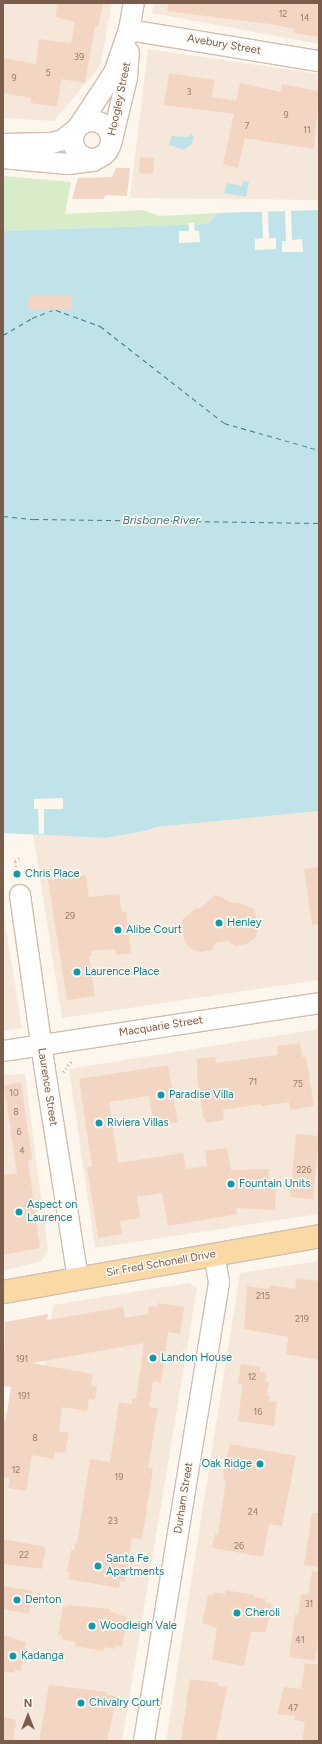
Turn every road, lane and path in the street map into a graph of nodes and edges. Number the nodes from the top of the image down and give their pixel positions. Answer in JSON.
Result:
{"nodes":[{"id":1,"x":134,"y":3,"type":"edge"},
{"id":2,"x":129,"y":30,"type":"junction"},
{"id":3,"x":319,"y":61,"type":"edge"},
{"id":4,"x":78,"y":127,"type":"junction"},
{"id":5,"x":3,"y":144,"type":"edge"},
{"id":6,"x":105,"y":151,"type":"junction"},
{"id":7,"x":3,"y":158,"type":"edge"},
{"id":8,"x":21,"y":857,"type":"dead end"},
{"id":9,"x":16,"y":870,"type":"dead end"},
{"id":10,"x":20,"y":895,"type":"dead end"},
{"id":11,"x":319,"y":1003,"type":"edge"},
{"id":12,"x":41,"y":1045,"type":"junction"},
{"id":13,"x":3,"y":1051,"type":"edge"},
{"id":14,"x":72,"y":1060,"type":"dead end"},
{"id":15,"x":63,"y":1072,"type":"dead end"},
{"id":16,"x":319,"y":1236,"type":"edge"},
{"id":17,"x":214,"y":1254,"type":"junction"},
{"id":18,"x":78,"y":1278,"type":"junction"},
{"id":19,"x":3,"y":1292,"type":"edge"},
{"id":20,"x":144,"y":1741,"type":"edge"}],
"edges":[{"from":1,"to":2,"type":"street","name":"Hoogley Street"},
{"from":2,"to":3,"type":"street","name":"Avebury Street"},
{"from":2,"to":4,"type":"street","name":"Hoogley Street"},
{"from":2,"to":6,"type":"street","name":"Hoogley Street"},
{"from":4,"to":5,"type":"street"},
{"from":4,"to":6,"type":"street"},
{"from":4,"to":6,"type":"street"},
{"from":6,"to":7,"type":"street"},
{"from":8,"to":9,"type":"path"},
{"from":10,"to":12,"type":"street","name":"Laurence Street"},
{"from":11,"to":12,"type":"street","name":"Macquarie Street"},
{"from":12,"to":13,"type":"street","name":"Macquarie Street"},
{"from":12,"to":18,"type":"street","name":"Laurence Street"},
{"from":14,"to":15,"type":"path"},
{"from":16,"to":17,"type":"main road","name":"Sir Fred Schonell Drive"},
{"from":17,"to":18,"type":"main road","name":"Sir Fred Schonell Drive"},
{"from":17,"to":20,"type":"street","name":"Durham Street"},
{"from":18,"to":19,"type":"main road","name":"Sir Fred Schonell Drive"}]}
